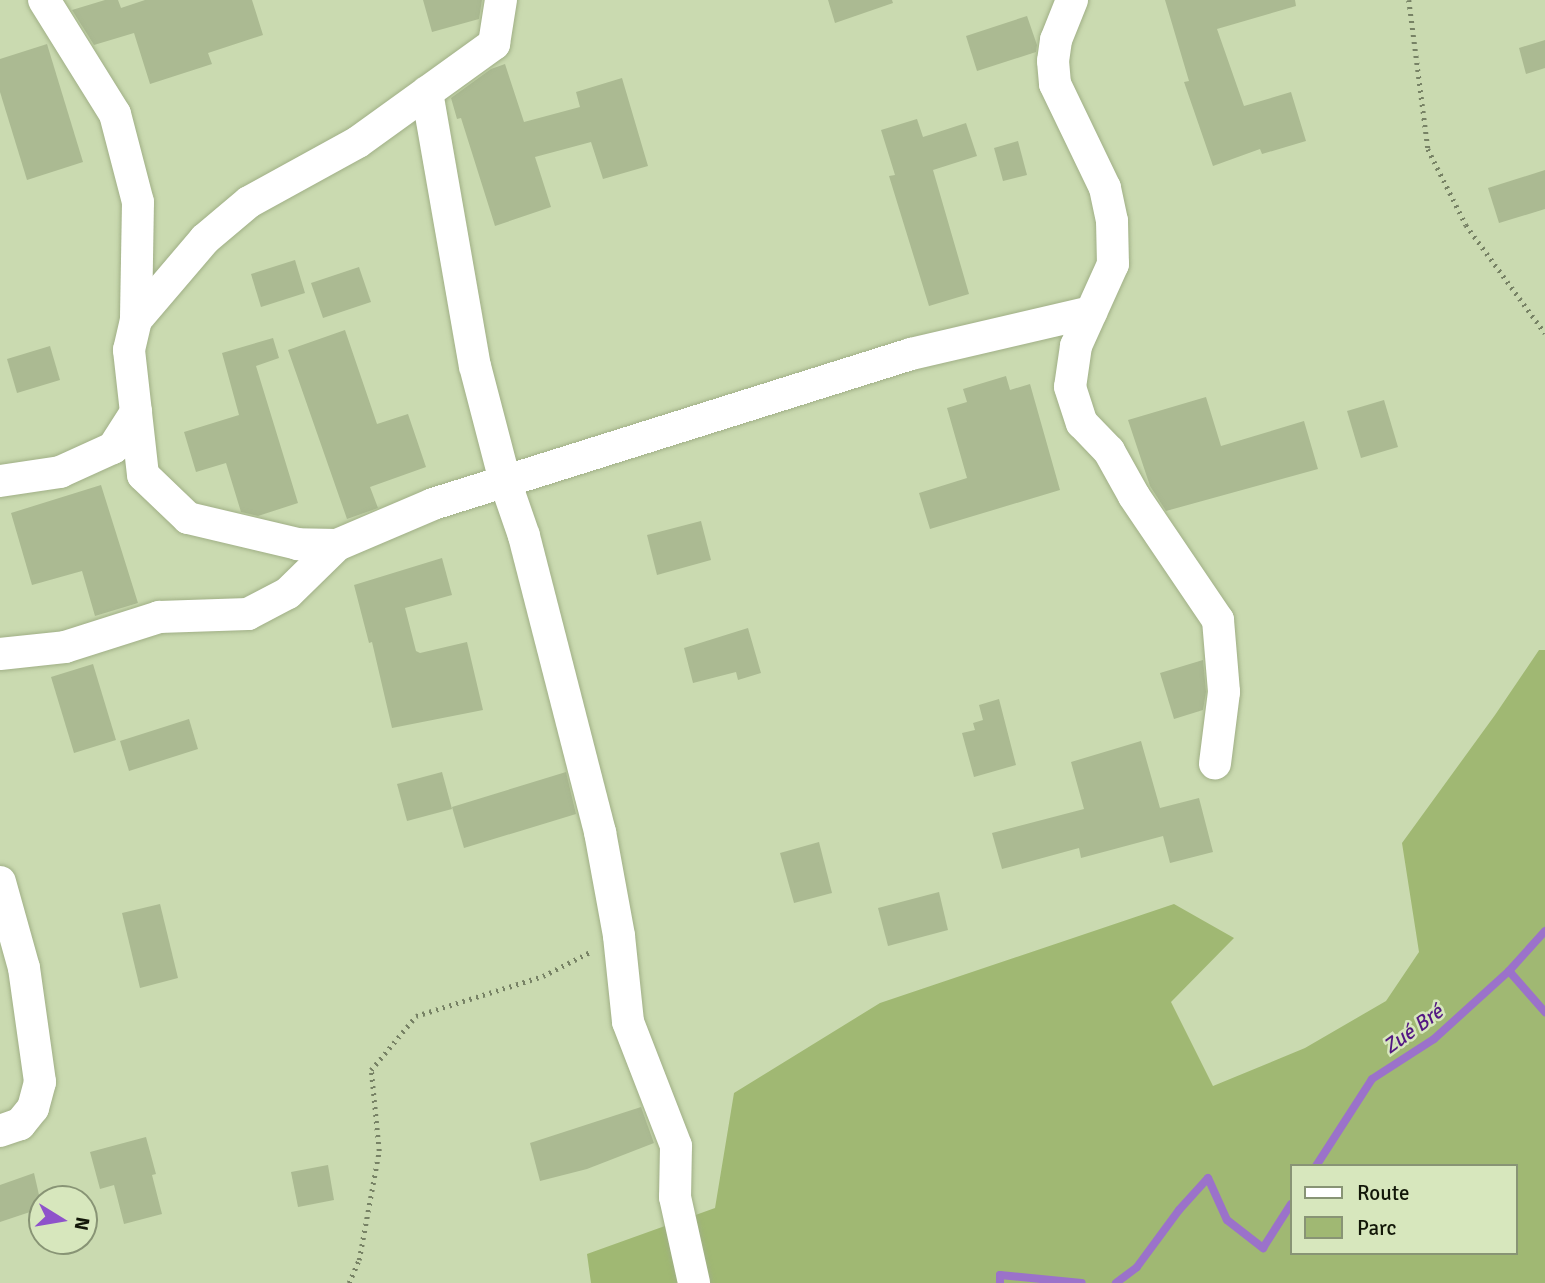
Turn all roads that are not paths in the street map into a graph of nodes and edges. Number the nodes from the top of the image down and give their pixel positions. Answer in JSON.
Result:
{"nodes":[{"id":1,"x":44,"y":0,"type":"edge"},
{"id":2,"x":501,"y":0,"type":"edge"},
{"id":3,"x":1072,"y":0,"type":"edge"},
{"id":4,"x":427,"y":92,"type":"junction"},
{"id":5,"x":1091,"y":312,"type":"junction"},
{"id":6,"x":136,"y":320,"type":"junction"},
{"id":7,"x":136,"y":412,"type":"junction"},
{"id":8,"x":0,"y":481,"type":"edge"},
{"id":9,"x":505,"y":481,"type":"junction"},
{"id":10,"x":337,"y":545,"type":"junction"},
{"id":11,"x":0,"y":654,"type":"edge"},
{"id":12,"x":1215,"y":763,"type":"dead end"},
{"id":13,"x":0,"y":882,"type":"edge"},
{"id":14,"x":0,"y":1131,"type":"edge"},
{"id":15,"x":694,"y":1283,"type":"edge"}],
"edges":[{"from":1,"to":6,"type":"street"},
{"from":2,"to":4,"type":"street"},
{"from":3,"to":5,"type":"street"},
{"from":4,"to":6,"type":"street"},
{"from":4,"to":9,"type":"street"},
{"from":5,"to":9,"type":"street"},
{"from":5,"to":12,"type":"street"},
{"from":6,"to":7,"type":"street"},
{"from":7,"to":8,"type":"street"},
{"from":7,"to":10,"type":"street"},
{"from":9,"to":10,"type":"street"},
{"from":9,"to":15,"type":"street"},
{"from":10,"to":11,"type":"street"},
{"from":13,"to":14,"type":"street"}]}
